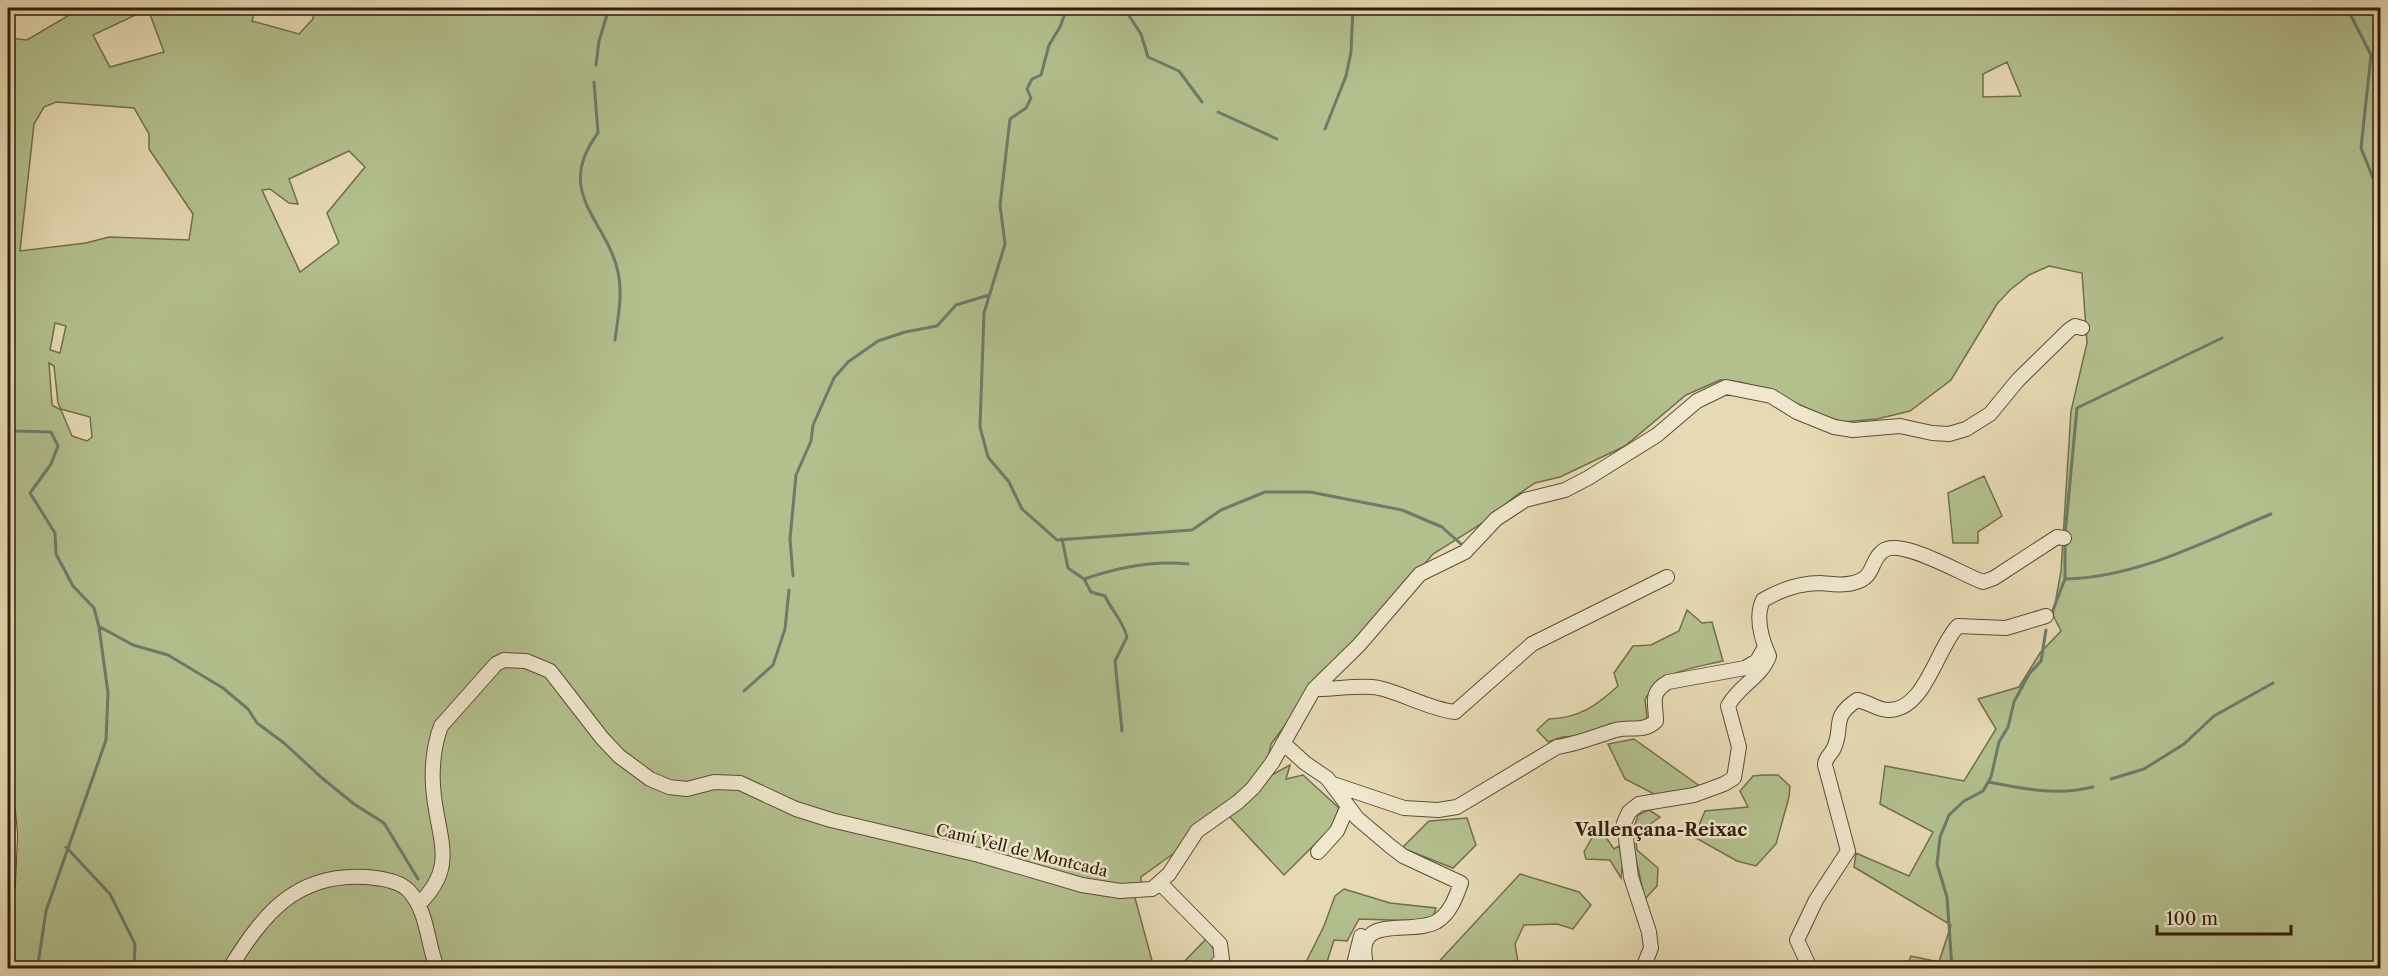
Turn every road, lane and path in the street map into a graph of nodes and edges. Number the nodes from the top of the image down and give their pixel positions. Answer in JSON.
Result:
{"nodes":[{"id":1,"x":2082,"y":328,"type":"dead end"},
{"id":2,"x":2064,"y":538,"type":"dead end"},
{"id":3,"x":1667,"y":577,"type":"dead end"},
{"id":4,"x":2046,"y":616,"type":"dead end"},
{"id":5,"x":1765,"y":647,"type":"junction"},
{"id":6,"x":1314,"y":689,"type":"junction"},
{"id":7,"x":1283,"y":743,"type":"junction"},
{"id":8,"x":1333,"y":784,"type":"junction"},
{"id":9,"x":1348,"y":806,"type":"junction"},
{"id":10,"x":8,"y":811,"type":"edge"},
{"id":11,"x":1318,"y":852,"type":"dead end"},
{"id":12,"x":1161,"y":884,"type":"junction"},
{"id":13,"x":8,"y":885,"type":"edge"},
{"id":14,"x":419,"y":904,"type":"junction"},
{"id":15,"x":1376,"y":931,"type":"junction"},
{"id":16,"x":230,"y":969,"type":"edge"},
{"id":17,"x":437,"y":969,"type":"edge"},
{"id":18,"x":1215,"y":969,"type":"edge"},
{"id":19,"x":1353,"y":969,"type":"edge"},
{"id":20,"x":1367,"y":969,"type":"edge"},
{"id":21,"x":1644,"y":969,"type":"edge"},
{"id":22,"x":1810,"y":969,"type":"edge"}],
"edges":[{"from":1,"to":6,"type":"street"},
{"from":2,"to":5,"type":"street"},
{"from":3,"to":6,"type":"street"},
{"from":4,"to":22,"type":"street"},
{"from":5,"to":8,"type":"street"},
{"from":5,"to":21,"type":"street"},
{"from":6,"to":7,"type":"street"},
{"from":7,"to":8,"type":"street"},
{"from":7,"to":12,"type":"street"},
{"from":8,"to":9,"type":"street"},
{"from":9,"to":11,"type":"street"},
{"from":9,"to":15,"type":"street"},
{"from":10,"to":13,"type":"street"},
{"from":12,"to":14,"type":"street","name":"Camí Vell de Montcada"},
{"from":12,"to":18,"type":"street"},
{"from":14,"to":16,"type":"street"},
{"from":14,"to":17,"type":"street"},
{"from":15,"to":19,"type":"street"},
{"from":15,"to":20,"type":"street"}]}
